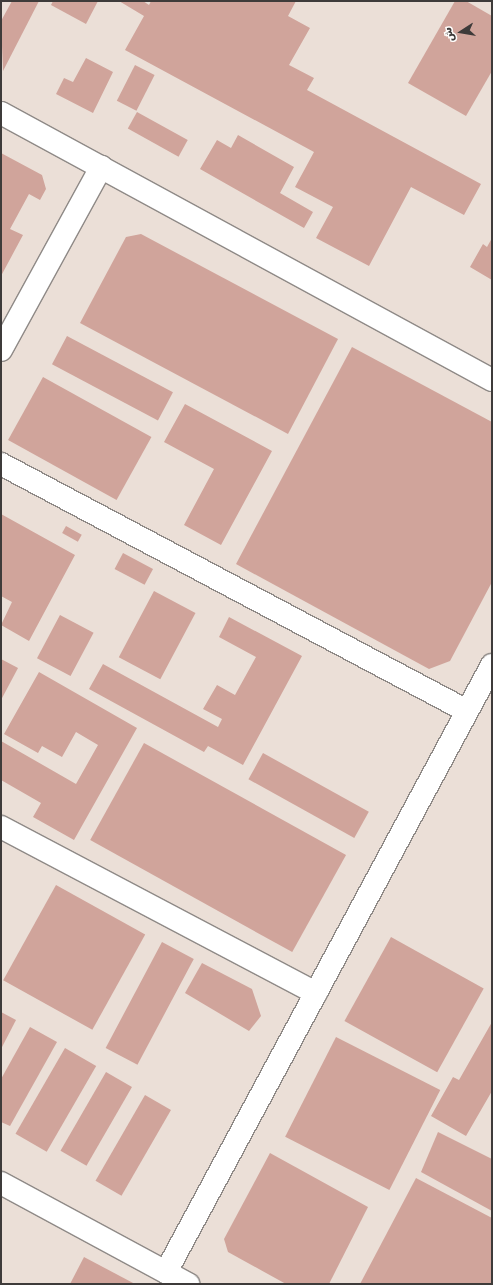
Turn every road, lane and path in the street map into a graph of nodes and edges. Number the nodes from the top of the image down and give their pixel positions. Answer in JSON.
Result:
{"nodes":[{"id":1,"x":1,"y":113,"type":"edge"},
{"id":2,"x":101,"y":167,"type":"junction"},
{"id":3,"x":1,"y":350,"type":"edge"},
{"id":4,"x":492,"y":380,"type":"edge"},
{"id":5,"x":1,"y":464,"type":"edge"},
{"id":6,"x":492,"y":665,"type":"edge"},
{"id":7,"x":467,"y":711,"type":"junction"},
{"id":8,"x":1,"y":828,"type":"edge"},
{"id":9,"x":316,"y":993,"type":"junction"},
{"id":10,"x":1,"y":1183,"type":"edge"},
{"id":11,"x":166,"y":1272,"type":"junction"},
{"id":12,"x":188,"y":1284,"type":"edge"}],
"edges":[{"from":1,"to":2,"type":"lane"},
{"from":2,"to":3,"type":"lane"},
{"from":2,"to":4,"type":"lane"},
{"from":5,"to":7,"type":"lane"},
{"from":6,"to":7,"type":"lane"},
{"from":7,"to":9,"type":"lane"},
{"from":8,"to":9,"type":"lane"},
{"from":9,"to":11,"type":"lane"},
{"from":10,"to":11,"type":"lane"},
{"from":11,"to":12,"type":"lane"}]}
